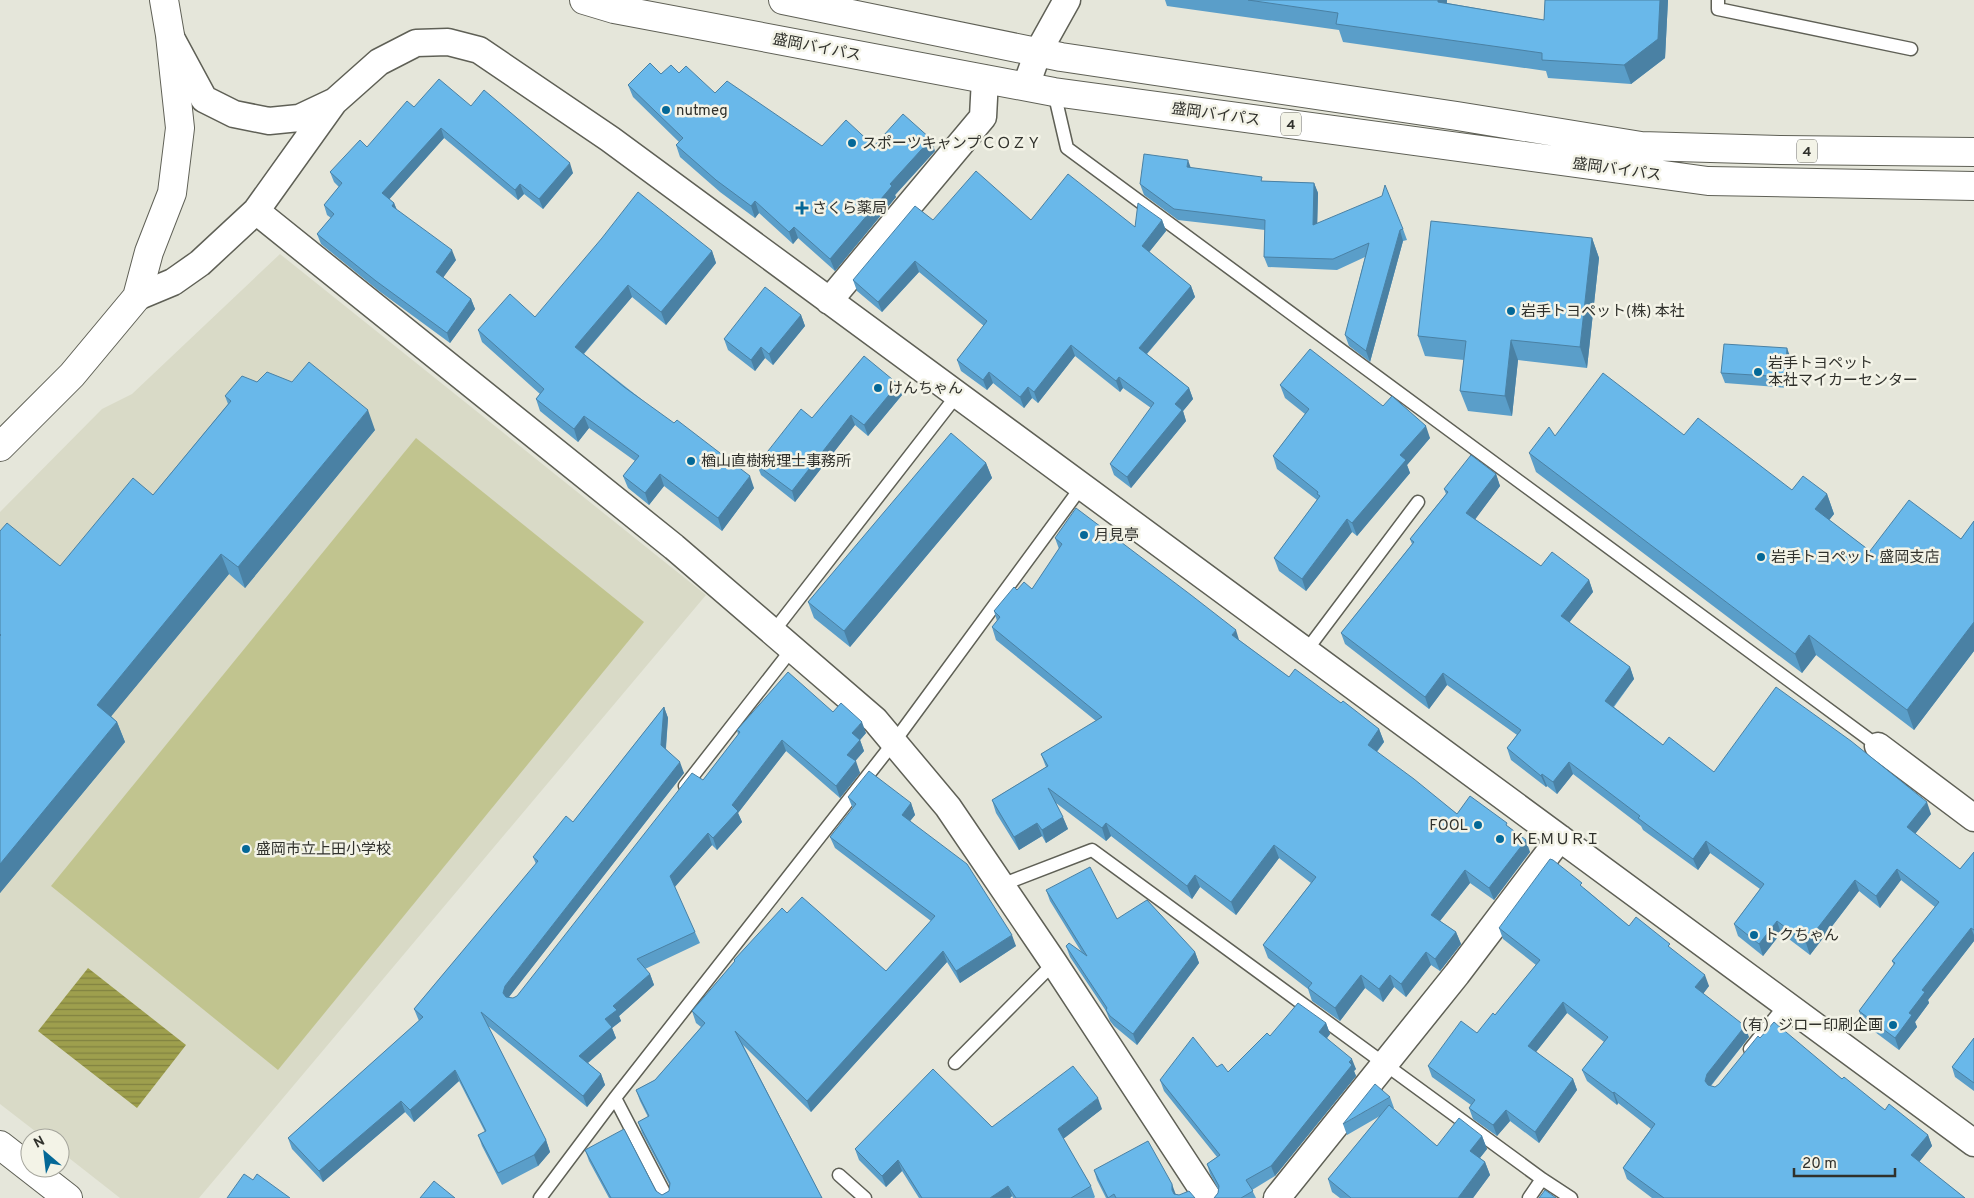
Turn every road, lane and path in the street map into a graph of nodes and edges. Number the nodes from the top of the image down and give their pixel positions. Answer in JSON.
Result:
{"nodes":[{"id":1,"x":164,"y":0,"type":"edge"},
{"id":2,"x":584,"y":0,"type":"edge"},
{"id":3,"x":783,"y":0,"type":"edge"},
{"id":4,"x":1067,"y":0,"type":"edge"},
{"id":5,"x":1718,"y":0,"type":"edge"},
{"id":6,"x":170,"y":35,"type":"junction"},
{"id":7,"x":1911,"y":49,"type":"dead end"},
{"id":8,"x":1038,"y":52,"type":"junction"},
{"id":9,"x":985,"y":78,"type":"junction"},
{"id":10,"x":1026,"y":86,"type":"junction"},
{"id":11,"x":1054,"y":92,"type":"junction"},
{"id":12,"x":334,"y":102,"type":"junction"},
{"id":13,"x":1974,"y":152,"type":"edge"},
{"id":14,"x":1974,"y":186,"type":"edge"},
{"id":15,"x":256,"y":211,"type":"junction"},
{"id":16,"x":137,"y":297,"type":"junction"},
{"id":17,"x":829,"y":301,"type":"junction"},
{"id":18,"x":957,"y":395,"type":"junction"},
{"id":19,"x":0,"y":447,"type":"edge"},
{"id":20,"x":1082,"y":486,"type":"junction"},
{"id":21,"x":1418,"y":502,"type":"dead end"},
{"id":22,"x":773,"y":632,"type":"junction"},
{"id":23,"x":792,"y":649,"type":"junction"},
{"id":24,"x":1306,"y":651,"type":"junction"},
{"id":25,"x":894,"y":742,"type":"junction"},
{"id":26,"x":1878,"y":746,"type":"joint"},
{"id":27,"x":675,"y":798,"type":"edge"},
{"id":28,"x":1974,"y":818,"type":"edge"},
{"id":29,"x":1560,"y":838,"type":"junction"},
{"id":30,"x":1001,"y":885,"type":"junction"},
{"id":31,"x":1054,"y":963,"type":"junction"},
{"id":32,"x":1786,"y":1004,"type":"junction"},
{"id":33,"x":1740,"y":1061,"type":"edge"},
{"id":34,"x":955,"y":1063,"type":"dead end"},
{"id":35,"x":1384,"y":1064,"type":"junction"},
{"id":36,"x":615,"y":1098,"type":"junction"},
{"id":37,"x":1974,"y":1143,"type":"edge"},
{"id":38,"x":0,"y":1145,"type":"edge"},
{"id":39,"x":839,"y":1175,"type":"dead end"},
{"id":40,"x":1542,"y":1179,"type":"junction"},
{"id":41,"x":1200,"y":1193,"type":"edge"},
{"id":42,"x":68,"y":1198,"type":"edge"},
{"id":43,"x":540,"y":1198,"type":"edge"},
{"id":44,"x":667,"y":1198,"type":"edge"},
{"id":45,"x":865,"y":1198,"type":"edge"},
{"id":46,"x":1278,"y":1198,"type":"edge"},
{"id":47,"x":1529,"y":1198,"type":"edge"},
{"id":48,"x":1571,"y":1198,"type":"edge"}],
"edges":[{"from":1,"to":6,"type":"main road"},
{"from":2,"to":9,"type":"main road","name":"盛岡バイパス","number":"4"},
{"from":3,"to":8,"type":"main road","name":"盛岡バイパス","number":"4"},
{"from":4,"to":8,"type":"street"},
{"from":5,"to":7,"type":"lane"},
{"from":6,"to":12,"type":"street"},
{"from":6,"to":16,"type":"main road"},
{"from":8,"to":10,"type":"street"},
{"from":8,"to":13,"type":"main road","name":"盛岡バイパス","number":"4"},
{"from":9,"to":10,"type":"main road","name":"盛岡バイパス","number":"4"},
{"from":9,"to":17,"type":"street"},
{"from":10,"to":11,"type":"main road","name":"盛岡バイパス","number":"4"},
{"from":11,"to":14,"type":"main road","name":"盛岡バイパス","number":"4"},
{"from":11,"to":26,"type":"lane"},
{"from":12,"to":15,"type":"street"},
{"from":12,"to":17,"type":"street"},
{"from":15,"to":16,"type":"street"},
{"from":15,"to":22,"type":"street"},
{"from":16,"to":19,"type":"main road"},
{"from":17,"to":18,"type":"street"},
{"from":18,"to":20,"type":"street"},
{"from":18,"to":22,"type":"lane"},
{"from":20,"to":24,"type":"street"},
{"from":20,"to":25,"type":"lane"},
{"from":21,"to":24,"type":"lane"},
{"from":22,"to":23,"type":"street"},
{"from":23,"to":25,"type":"street"},
{"from":23,"to":27,"type":"lane"},
{"from":24,"to":29,"type":"street"},
{"from":25,"to":30,"type":"street"},
{"from":25,"to":36,"type":"lane"},
{"from":26,"to":28,"type":"street"},
{"from":29,"to":32,"type":"street"},
{"from":29,"to":35,"type":"street"},
{"from":30,"to":31,"type":"street"},
{"from":30,"to":35,"type":"lane"},
{"from":31,"to":34,"type":"lane"},
{"from":31,"to":41,"type":"street"},
{"from":32,"to":33,"type":"lane"},
{"from":32,"to":37,"type":"street"},
{"from":35,"to":40,"type":"lane"},
{"from":35,"to":46,"type":"street"},
{"from":36,"to":43,"type":"lane"},
{"from":36,"to":44,"type":"lane"},
{"from":38,"to":42,"type":"main road"},
{"from":39,"to":45,"type":"lane"},
{"from":40,"to":47,"type":"lane"},
{"from":40,"to":48,"type":"lane"}]}
